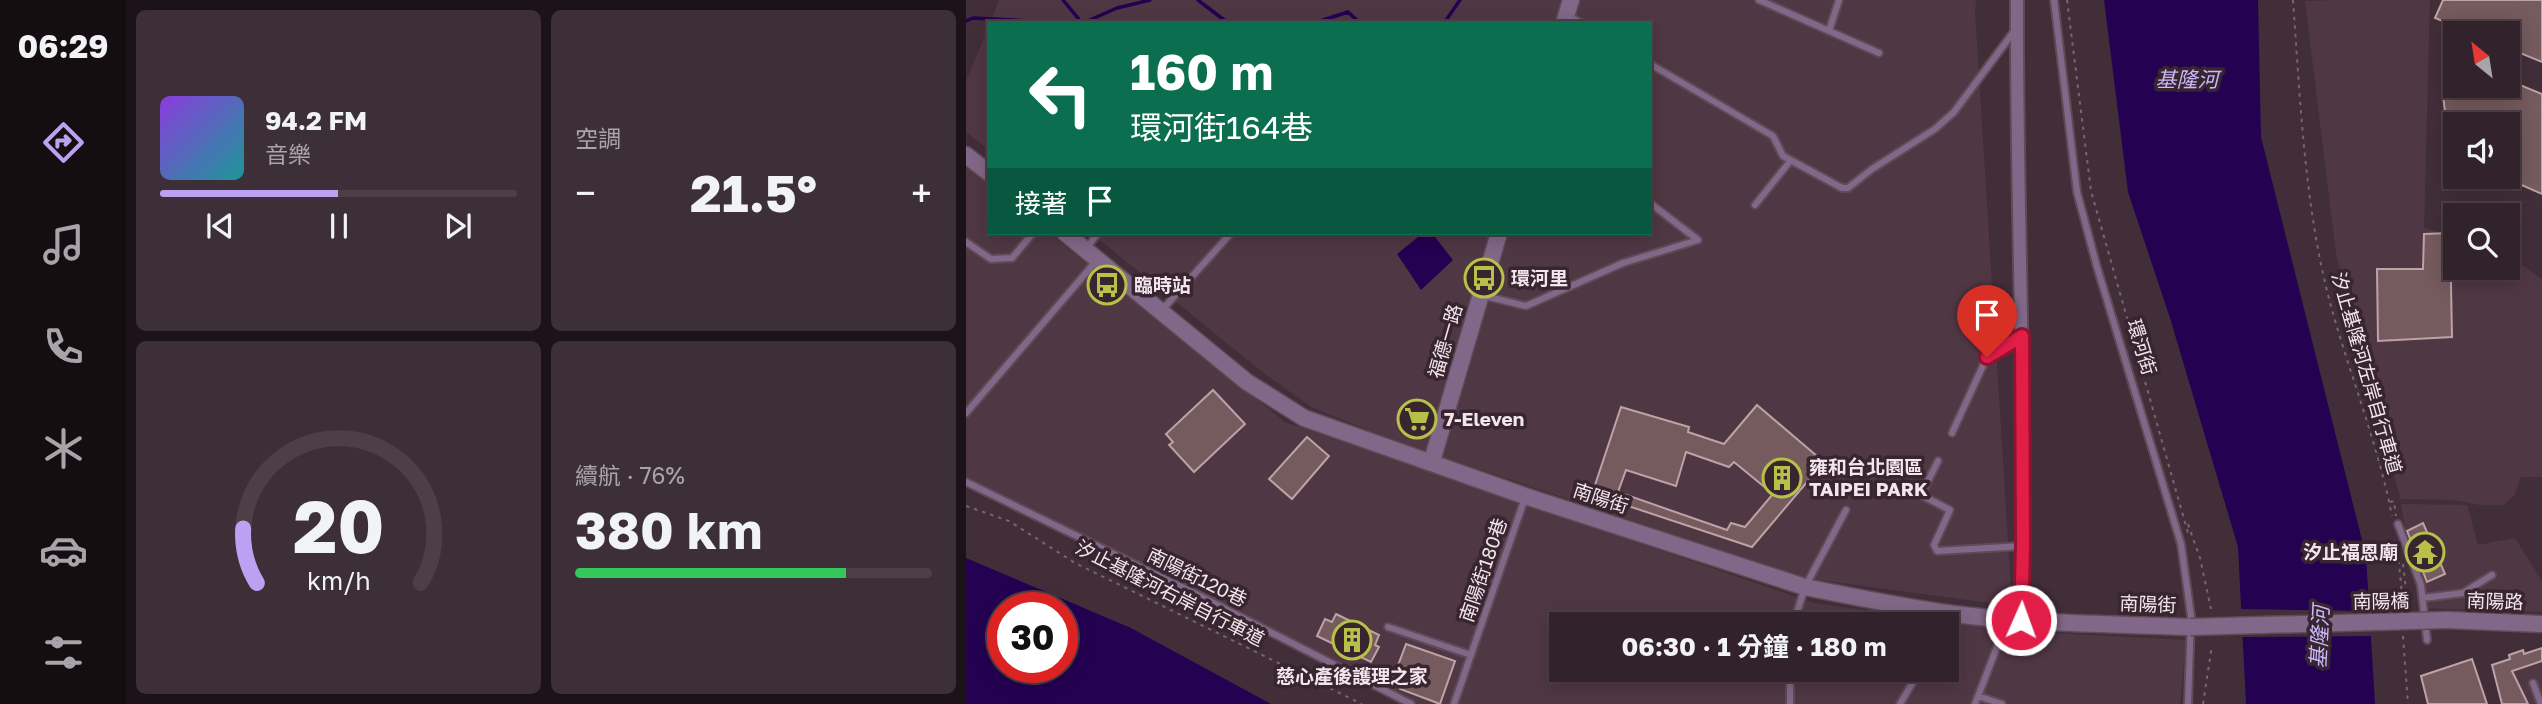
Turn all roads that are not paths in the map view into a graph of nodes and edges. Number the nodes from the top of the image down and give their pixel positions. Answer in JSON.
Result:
{"nodes":[{"id":1,"x":1759,"y":0,"type":"edge"},
{"id":2,"x":1839,"y":0,"type":"edge"},
{"id":3,"x":2017,"y":0,"type":"edge"},
{"id":4,"x":2054,"y":0,"type":"edge"},
{"id":5,"x":2017,"y":29,"type":"junction"},
{"id":6,"x":1829,"y":31,"type":"junction"},
{"id":7,"x":1879,"y":53,"type":"dead end"},
{"id":8,"x":1652,"y":65,"type":"edge"},
{"id":9,"x":966,"y":155,"type":"edge"},
{"id":10,"x":1790,"y":160,"type":"junction"},
{"id":11,"x":987,"y":171,"type":"edge"},
{"id":12,"x":1652,"y":205,"type":"edge"},
{"id":13,"x":1755,"y":205,"type":"dead end"},
{"id":14,"x":1031,"y":235,"type":"edge"},
{"id":15,"x":1068,"y":235,"type":"edge"},
{"id":16,"x":1097,"y":235,"type":"edge"},
{"id":17,"x":1229,"y":235,"type":"edge"},
{"id":18,"x":1498,"y":235,"type":"edge"},
{"id":19,"x":966,"y":242,"type":"edge"},
{"id":20,"x":1092,"y":254,"type":"junction"},
{"id":21,"x":1480,"y":294,"type":"junction"},
{"id":22,"x":1162,"y":310,"type":"junction"},
{"id":23,"x":2022,"y":336,"type":"junction"},
{"id":24,"x":966,"y":413,"type":"edge"},
{"id":25,"x":1952,"y":433,"type":"dead end"},
{"id":26,"x":1432,"y":461,"type":"junction"},
{"id":27,"x":1938,"y":461,"type":"dead end"},
{"id":28,"x":966,"y":482,"type":"edge"},
{"id":29,"x":1525,"y":496,"type":"junction"},
{"id":30,"x":1846,"y":510,"type":"dead end"},
{"id":31,"x":2396,"y":524,"type":"road end"},
{"id":32,"x":2023,"y":546,"type":"junction"},
{"id":33,"x":2492,"y":575,"type":"dead end"},
{"id":34,"x":1805,"y":587,"type":"junction"},
{"id":35,"x":2423,"y":598,"type":"junction"},
{"id":36,"x":1797,"y":612,"type":"edge"},
{"id":37,"x":1915,"y":612,"type":"edge"},
{"id":38,"x":1959,"y":620,"type":"edge"},
{"id":39,"x":2014,"y":620,"type":"junction"},
{"id":40,"x":2447,"y":620,"type":"joint"},
{"id":41,"x":2542,"y":624,"type":"edge"},
{"id":42,"x":2190,"y":626,"type":"junction"},
{"id":43,"x":1388,"y":627,"type":"dead end"},
{"id":44,"x":2427,"y":640,"type":"dead end"},
{"id":45,"x":1471,"y":655,"type":"junction"},
{"id":46,"x":1790,"y":682,"type":"edge"},
{"id":47,"x":1913,"y":682,"type":"edge"},
{"id":48,"x":2533,"y":683,"type":"dead end"},
{"id":49,"x":1978,"y":696,"type":"junction"},
{"id":50,"x":1411,"y":704,"type":"edge"},
{"id":51,"x":1454,"y":704,"type":"edge"},
{"id":52,"x":1790,"y":704,"type":"edge"},
{"id":53,"x":1900,"y":704,"type":"edge"},
{"id":54,"x":1975,"y":704,"type":"edge"},
{"id":55,"x":2002,"y":704,"type":"edge"},
{"id":56,"x":2188,"y":704,"type":"edge"},
{"id":57,"x":2541,"y":704,"type":"edge"}],
"edges":[{"from":1,"to":6,"type":"lane"},
{"from":2,"to":6,"type":"lane"},
{"from":3,"to":5,"type":"street"},
{"from":4,"to":42,"type":"lane","name":"環河街"},
{"from":5,"to":10,"type":"lane"},
{"from":5,"to":23,"type":"street"},
{"from":6,"to":7,"type":"lane"},
{"from":8,"to":10,"type":"lane"},
{"from":9,"to":11,"type":"street"},
{"from":10,"to":13,"type":"lane"},
{"from":12,"to":21,"type":"lane"},
{"from":14,"to":19,"type":"lane"},
{"from":15,"to":20,"type":"street","name":"南陽街"},
{"from":16,"to":20,"type":"lane"},
{"from":17,"to":22,"type":"lane"},
{"from":18,"to":21,"type":"street","name":"福德一路"},
{"from":20,"to":22,"type":"street","name":"南陽街"},
{"from":20,"to":24,"type":"lane"},
{"from":21,"to":26,"type":"street","name":"福德一路"},
{"from":22,"to":26,"type":"street","name":"南陽街"},
{"from":23,"to":25,"type":"lane"},
{"from":23,"to":32,"type":"street"},
{"from":26,"to":29,"type":"street","name":"南陽街"},
{"from":27,"to":32,"type":"lane"},
{"from":28,"to":50,"type":"lane","name":"南陽街120巷"},
{"from":29,"to":34,"type":"street","name":"南陽街"},
{"from":29,"to":45,"type":"lane","name":"南陽街180巷"},
{"from":30,"to":34,"type":"lane"},
{"from":31,"to":35,"type":"lane"},
{"from":32,"to":39,"type":"street"},
{"from":33,"to":35,"type":"lane"},
{"from":34,"to":36,"type":"lane"},
{"from":34,"to":37,"type":"street","name":"南陽街"},
{"from":35,"to":44,"type":"lane"},
{"from":38,"to":39,"type":"street","name":"南陽街"},
{"from":39,"to":42,"type":"street","name":"南陽街"},
{"from":39,"to":49,"type":"lane"},
{"from":40,"to":41,"type":"street","name":"南陽路"},
{"from":40,"to":42,"type":"street","name":"南陽橋","bridge":true},
{"from":42,"to":56,"type":"lane","name":"環河街"},
{"from":43,"to":45,"type":"lane"},
{"from":45,"to":51,"type":"lane","name":"南陽街180巷"},
{"from":46,"to":52,"type":"lane"},
{"from":47,"to":53,"type":"lane"},
{"from":48,"to":57,"type":"lane"},
{"from":49,"to":54,"type":"lane"},
{"from":49,"to":55,"type":"lane"}]}
